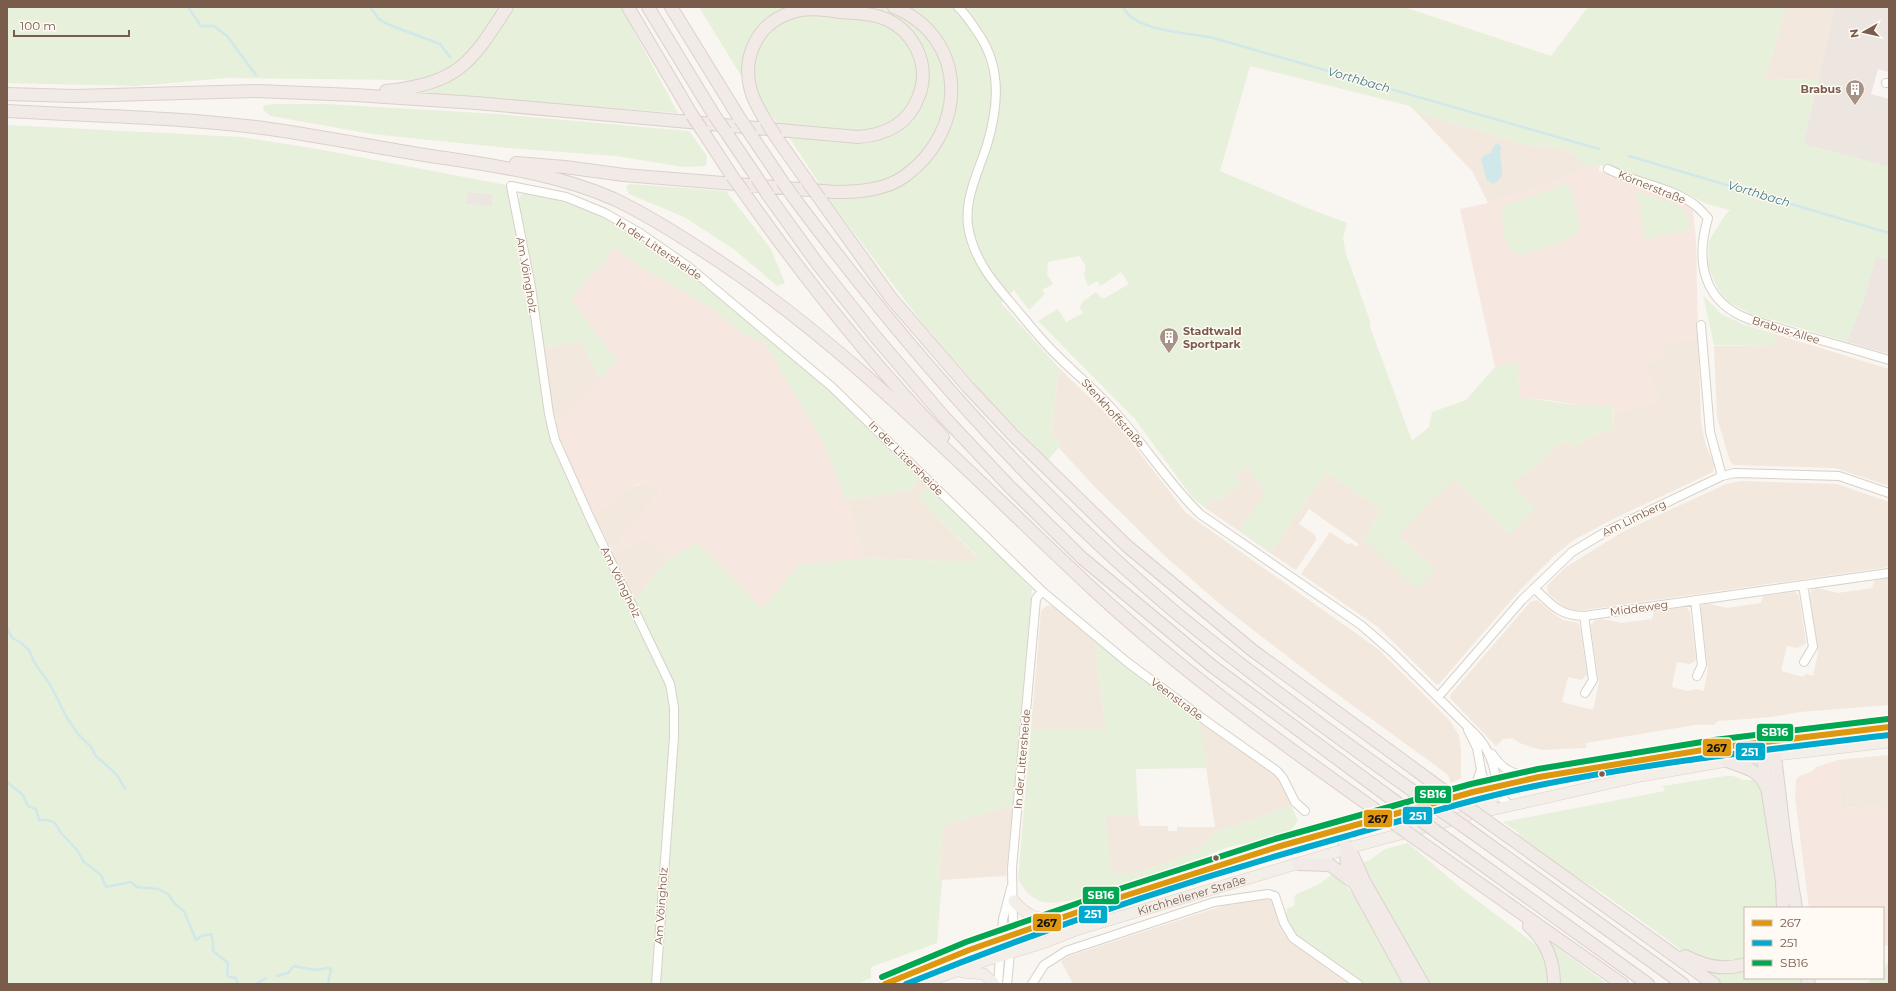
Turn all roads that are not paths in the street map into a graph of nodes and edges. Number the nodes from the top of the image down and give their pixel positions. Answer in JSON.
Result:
{"nodes":[{"id":1,"x":507,"y":7,"type":"edge"},
{"id":2,"x":628,"y":7,"type":"edge"},
{"id":3,"x":648,"y":7,"type":"edge"},
{"id":4,"x":671,"y":7,"type":"edge"},
{"id":5,"x":894,"y":7,"type":"edge"},
{"id":6,"x":958,"y":7,"type":"edge"},
{"id":7,"x":7,"y":94,"type":"edge"},
{"id":8,"x":355,"y":95,"type":"junction"},
{"id":9,"x":7,"y":111,"type":"edge"},
{"id":10,"x":687,"y":118,"type":"junction"},
{"id":11,"x":445,"y":158,"type":"junction"},
{"id":12,"x":1608,"y":170,"type":"dead end"},
{"id":13,"x":511,"y":186,"type":"joint"},
{"id":14,"x":1703,"y":271,"type":"joint"},
{"id":15,"x":1701,"y":325,"type":"dead end"},
{"id":16,"x":1889,"y":360,"type":"edge"},
{"id":17,"x":962,"y":405,"type":"junction"},
{"id":18,"x":1044,"y":465,"type":"junction"},
{"id":19,"x":1722,"y":476,"type":"junction"},
{"id":20,"x":1889,"y":493,"type":"edge"},
{"id":21,"x":1054,"y":553,"type":"junction"},
{"id":22,"x":1889,"y":573,"type":"edge"},
{"id":23,"x":1803,"y":585,"type":"junction"},
{"id":24,"x":1534,"y":588,"type":"junction"},
{"id":25,"x":1042,"y":591,"type":"junction"},
{"id":26,"x":1695,"y":600,"type":"junction"},
{"id":27,"x":1584,"y":616,"type":"junction"},
{"id":28,"x":1804,"y":662,"type":"dead end"},
{"id":29,"x":1697,"y":676,"type":"dead end"},
{"id":30,"x":1585,"y":693,"type":"dead end"},
{"id":31,"x":1438,"y":697,"type":"junction"},
{"id":32,"x":1466,"y":726,"type":"junction"},
{"id":33,"x":1889,"y":727,"type":"edge"},
{"id":34,"x":1767,"y":741,"type":"junction"},
{"id":35,"x":1889,"y":742,"type":"edge"},
{"id":36,"x":1486,"y":745,"type":"junction"},
{"id":37,"x":1769,"y":756,"type":"junction"},
{"id":38,"x":1727,"y":762,"type":"junction"},
{"id":39,"x":1481,"y":770,"type":"junction"},
{"id":40,"x":1538,"y":777,"type":"junction"},
{"id":41,"x":1494,"y":790,"type":"junction"},
{"id":42,"x":1767,"y":790,"type":"junction"},
{"id":43,"x":1473,"y":792,"type":"junction"},
{"id":44,"x":1510,"y":805,"type":"junction"},
{"id":45,"x":1305,"y":811,"type":"dead end"},
{"id":46,"x":1474,"y":813,"type":"junction"},
{"id":47,"x":1341,"y":828,"type":"junction"},
{"id":48,"x":1346,"y":849,"type":"junction"},
{"id":49,"x":1299,"y":864,"type":"junction"},
{"id":50,"x":1353,"y":882,"type":"junction"},
{"id":51,"x":1012,"y":886,"type":"junction"},
{"id":52,"x":1484,"y":887,"type":"junction"},
{"id":53,"x":1014,"y":901,"type":"junction"},
{"id":54,"x":1783,"y":907,"type":"edge"},
{"id":55,"x":1796,"y":907,"type":"edge"},
{"id":56,"x":1059,"y":918,"type":"junction"},
{"id":57,"x":1638,"y":929,"type":"junction"},
{"id":58,"x":1006,"y":938,"type":"junction"},
{"id":59,"x":1011,"y":953,"type":"junction"},
{"id":60,"x":1000,"y":956,"type":"junction"},
{"id":61,"x":1744,"y":964,"type":"edge"},
{"id":62,"x":955,"y":972,"type":"junction"},
{"id":63,"x":656,"y":984,"type":"edge"},
{"id":64,"x":885,"y":984,"type":"edge"},
{"id":65,"x":920,"y":984,"type":"edge"},
{"id":66,"x":994,"y":984,"type":"edge"},
{"id":67,"x":998,"y":984,"type":"edge"},
{"id":68,"x":1007,"y":984,"type":"edge"},
{"id":69,"x":1032,"y":984,"type":"edge"},
{"id":70,"x":1358,"y":984,"type":"edge"},
{"id":71,"x":1410,"y":984,"type":"edge"},
{"id":72,"x":1423,"y":984,"type":"edge"},
{"id":73,"x":1554,"y":984,"type":"edge"},
{"id":74,"x":1622,"y":984,"type":"edge"},
{"id":75,"x":1648,"y":984,"type":"edge"},
{"id":76,"x":1683,"y":984,"type":"edge"},
{"id":77,"x":1714,"y":984,"type":"edge"}],
"edges":[{"from":1,"to":8,"type":"highway"},
{"from":2,"to":10,"type":"highway"},
{"from":3,"to":75,"type":"highway","bridge":true},
{"from":4,"to":17,"type":"highway","bridge":true},
{"from":5,"to":11,"type":"highway"},
{"from":6,"to":31,"type":"street","name":"Stenkhoffstraße"},
{"from":7,"to":8,"type":"highway"},
{"from":8,"to":10,"type":"highway"},
{"from":9,"to":11,"type":"highway"},
{"from":10,"to":18,"type":"highway","bridge":true},
{"from":10,"to":21,"type":"highway","bridge":true},
{"from":11,"to":21,"type":"highway"},
{"from":12,"to":14,"type":"street","name":"Körnerstraße"},
{"from":13,"to":25,"type":"street","name":"In der Littersheide"},
{"from":13,"to":63,"type":"street","name":"Am Vöingholz"},
{"from":14,"to":16,"type":"street","name":"Brabus-Allee"},
{"from":15,"to":19,"type":"street"},
{"from":17,"to":18,"type":"highway"},
{"from":17,"to":76,"type":"highway","bridge":true},
{"from":18,"to":57,"type":"highway","bridge":true},
{"from":19,"to":20,"type":"street","name":"Am Limberg"},
{"from":19,"to":24,"type":"street","name":"Am Limberg"},
{"from":21,"to":52,"type":"highway","bridge":true},
{"from":22,"to":23,"type":"street","name":"Middeweg"},
{"from":23,"to":26,"type":"street","name":"Middeweg"},
{"from":23,"to":28,"type":"street"},
{"from":24,"to":27,"type":"street","name":"Middeweg"},
{"from":24,"to":31,"type":"street","name":"Am Limberg"},
{"from":25,"to":45,"type":"street","name":"Veenstraße"},
{"from":25,"to":51,"type":"street","name":"In der Littersheide"},
{"from":26,"to":27,"type":"street","name":"Middeweg"},
{"from":26,"to":29,"type":"street"},
{"from":27,"to":30,"type":"street"},
{"from":31,"to":32,"type":"street","name":"Stenkhoffstraße"},
{"from":32,"to":36,"type":"street","name":"Stenkhoffstraße"},
{"from":32,"to":39,"type":"street","name":"Stenkhoffstraße"},
{"from":33,"to":34,"type":"main road","name":"Kirchhellener Straße"},
{"from":34,"to":37,"type":"highway"},
{"from":34,"to":40,"type":"main road","name":"Kirchhellener Straße"},
{"from":35,"to":37,"type":"main road","name":"Kirchhellener Straße"},
{"from":36,"to":40,"type":"street","name":"Kirchhellener Straße"},
{"from":36,"to":41,"type":"street","name":"Stenkhoffstraße"},
{"from":37,"to":38,"type":"main road","name":"Kirchhellener Straße"},
{"from":37,"to":42,"type":"highway"},
{"from":37,"to":55,"type":"highway"},
{"from":38,"to":42,"type":"highway"},
{"from":38,"to":44,"type":"main road","name":"Kirchhellener Straße"},
{"from":39,"to":41,"type":"street","name":"Stenkhoffstraße"},
{"from":39,"to":43,"type":"street"},
{"from":40,"to":41,"type":"main road","name":"Kirchhellener Straße"},
{"from":41,"to":43,"type":"main road","name":"Kirchhellener Straße"},
{"from":41,"to":44,"type":"street","name":"Stenkhoffstraße"},
{"from":41,"to":46,"type":"main road","name":"Kirchhellener Straße"},
{"from":42,"to":54,"type":"highway"},
{"from":43,"to":47,"type":"main road","name":"Kirchhellener Straße"},
{"from":44,"to":46,"type":"main road","name":"Kirchhellener Straße"},
{"from":46,"to":48,"type":"main road","name":"Kirchhellener Straße"},
{"from":47,"to":48,"type":"highway"},
{"from":47,"to":56,"type":"main road","name":"Kirchhellener Straße"},
{"from":48,"to":49,"type":"main road","name":"Kirchhellener Straße"},
{"from":48,"to":50,"type":"highway"},
{"from":48,"to":72,"type":"highway"},
{"from":49,"to":50,"type":"highway"},
{"from":49,"to":59,"type":"main road","name":"Kirchhellener Straße"},
{"from":50,"to":71,"type":"highway"},
{"from":51,"to":53,"type":"street","name":"In der Littersheide"},
{"from":51,"to":58,"type":"street","name":"In der Littersheide"},
{"from":52,"to":73,"type":"highway"},
{"from":52,"to":74,"type":"highway"},
{"from":53,"to":56,"type":"main road"},
{"from":53,"to":58,"type":"street","name":"In der Littersheide"},
{"from":56,"to":58,"type":"main road","name":"Kirchhellener Straße"},
{"from":57,"to":61,"type":"highway"},
{"from":57,"to":77,"type":"highway"},
{"from":58,"to":59,"type":"street","name":"In der Littersheide"},
{"from":58,"to":60,"type":"street","name":"In der Littersheide"},
{"from":58,"to":64,"type":"main road","name":"Kirchhellener Straße"},
{"from":59,"to":60,"type":"main road","name":"Kirchhellener Straße"},
{"from":59,"to":68,"type":"street","name":"In der Littersheide"},
{"from":60,"to":62,"type":"main road","name":"Kirchhellener Straße"},
{"from":60,"to":67,"type":"street","name":"In der Littersheide"},
{"from":62,"to":65,"type":"main road","name":"Kirchhellener Straße"},
{"from":62,"to":66,"type":"main road"},
{"from":69,"to":70,"type":"street","name":"Kirchhellener Straße"}]}
